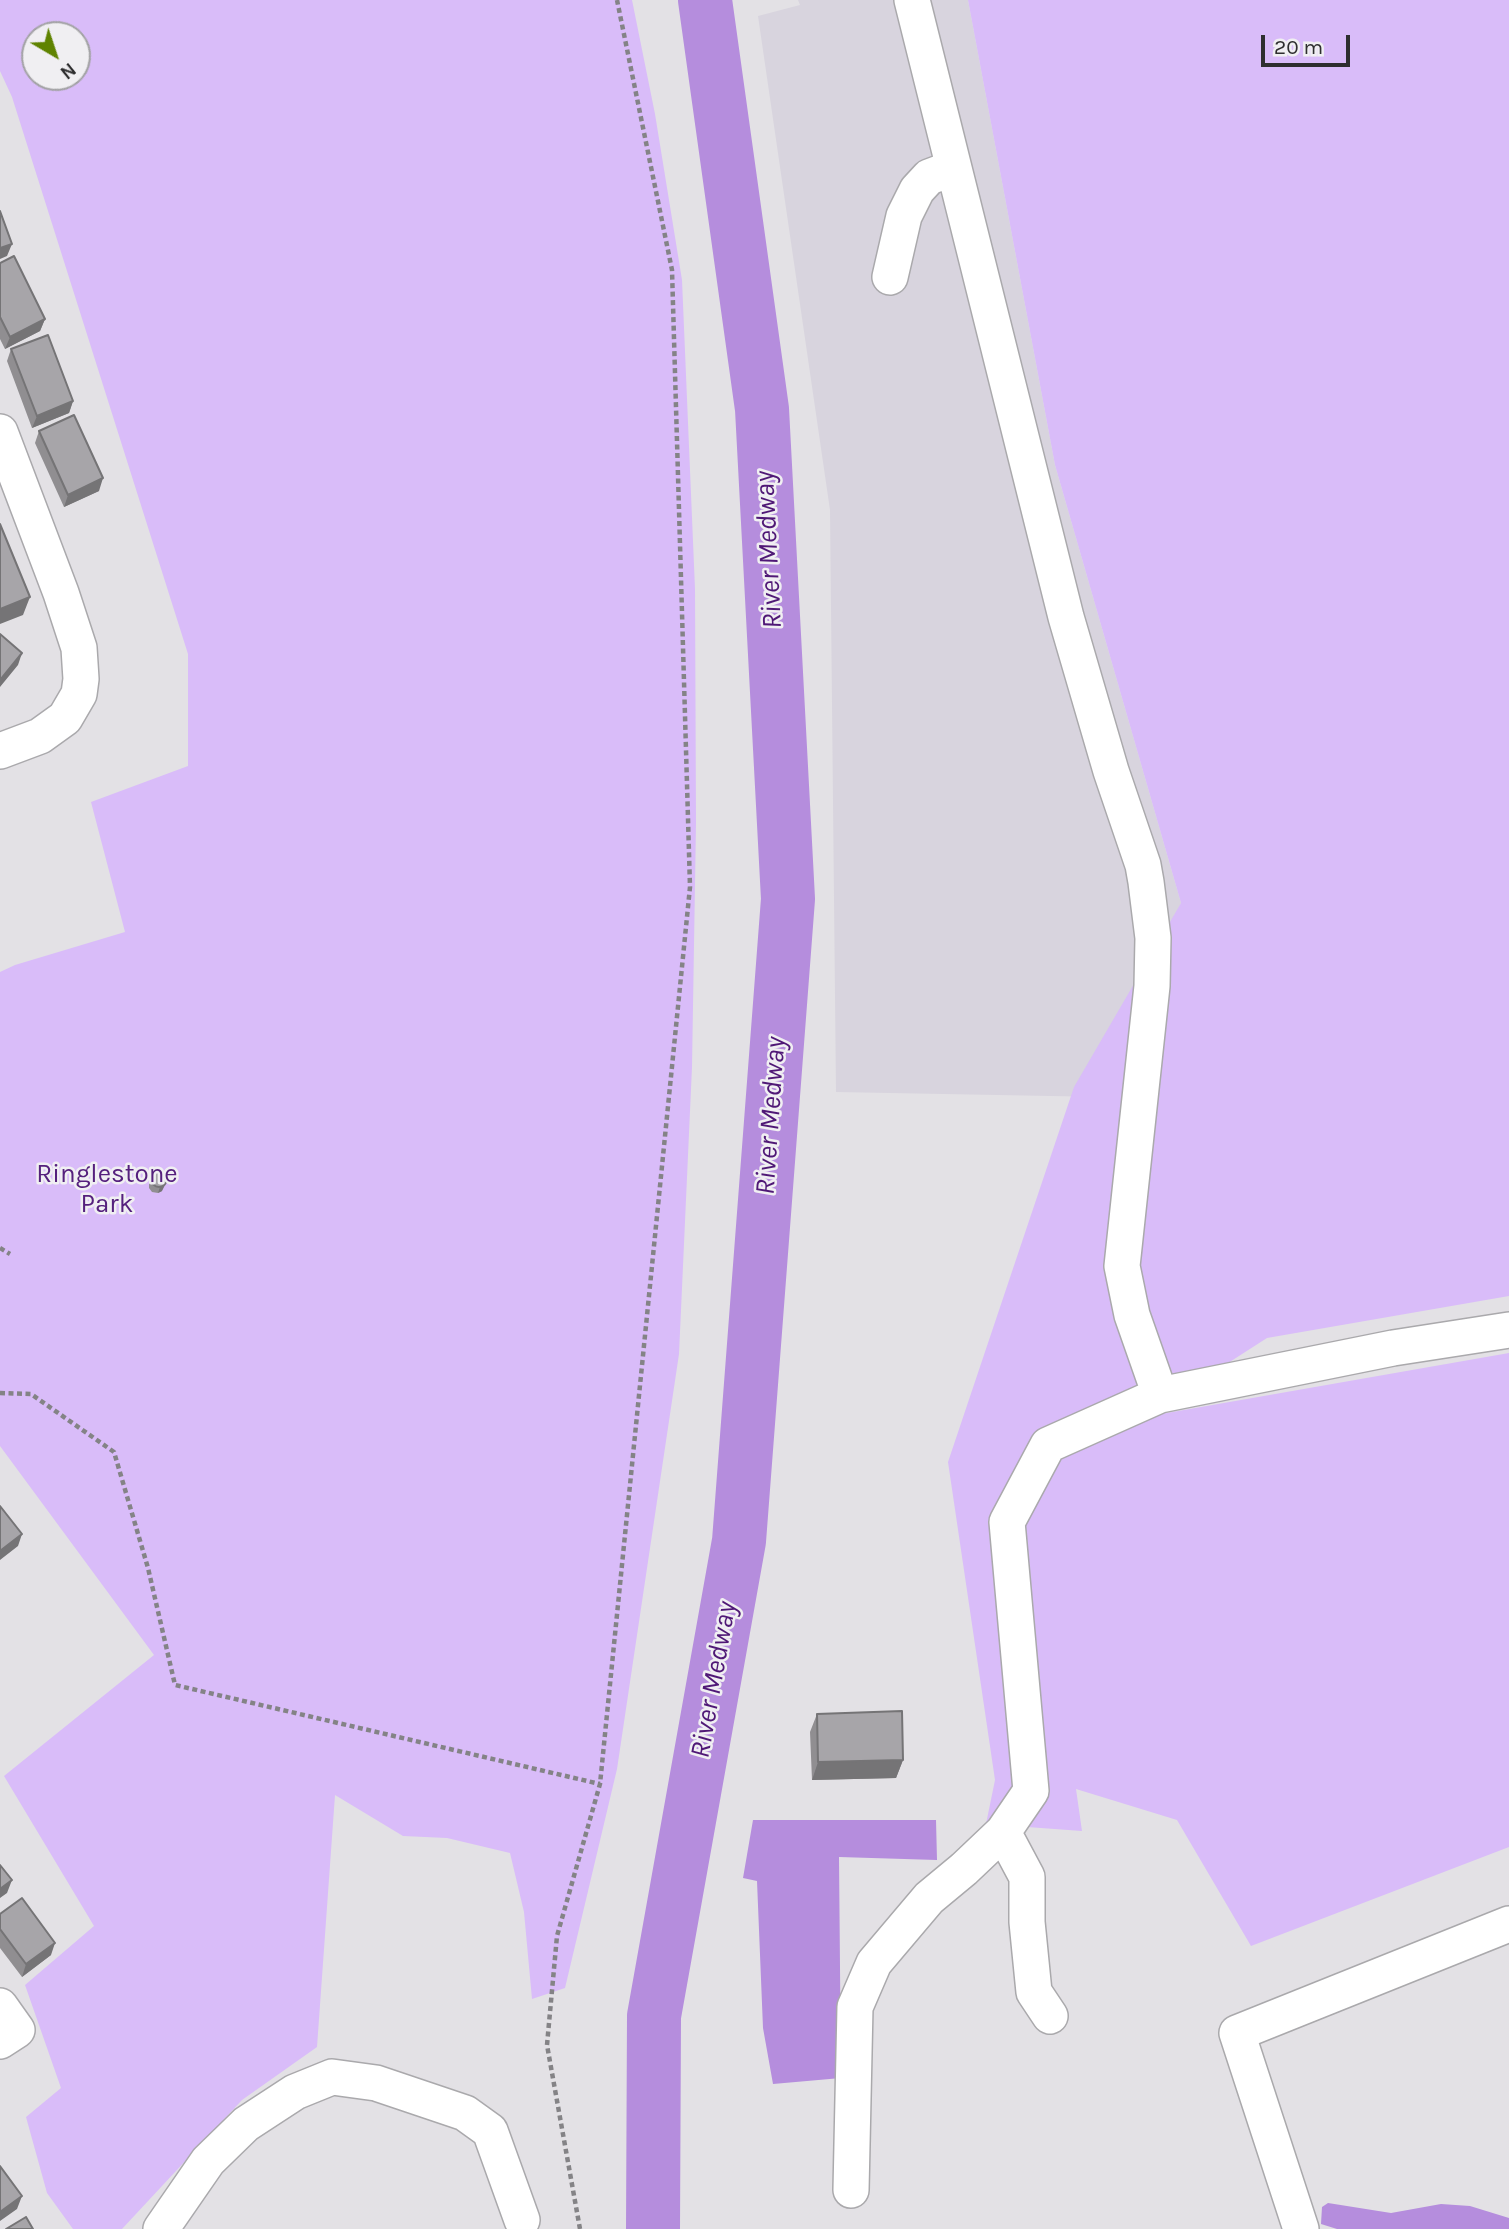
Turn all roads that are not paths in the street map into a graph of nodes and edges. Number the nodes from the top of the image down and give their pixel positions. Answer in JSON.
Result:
{"nodes":[{"id":1,"x":912,"y":0,"type":"edge"},
{"id":2,"x":953,"y":168,"type":"junction"},
{"id":3,"x":890,"y":277,"type":"dead end"},
{"id":4,"x":0,"y":432,"type":"edge"},
{"id":5,"x":0,"y":751,"type":"edge"},
{"id":6,"x":1509,"y":1330,"type":"edge"},
{"id":7,"x":1160,"y":1395,"type":"junction"},
{"id":8,"x":1003,"y":1832,"type":"junction"},
{"id":9,"x":1509,"y":1924,"type":"edge"},
{"id":10,"x":0,"y":2006,"type":"edge"},
{"id":11,"x":1050,"y":2015,"type":"dead end"},
{"id":12,"x":0,"y":2041,"type":"edge"},
{"id":13,"x":851,"y":2190,"type":"dead end"},
{"id":14,"x":522,"y":2220,"type":"dead end"},
{"id":15,"x":161,"y":2229,"type":"edge"},
{"id":16,"x":1301,"y":2229,"type":"edge"}],
"edges":[{"from":1,"to":2,"type":"street"},
{"from":2,"to":3,"type":"street"},
{"from":2,"to":7,"type":"street"},
{"from":4,"to":5,"type":"street"},
{"from":6,"to":7,"type":"street"},
{"from":7,"to":8,"type":"street"},
{"from":8,"to":11,"type":"street"},
{"from":8,"to":13,"type":"street"},
{"from":9,"to":16,"type":"street"},
{"from":10,"to":12,"type":"street"},
{"from":14,"to":15,"type":"street"}]}
